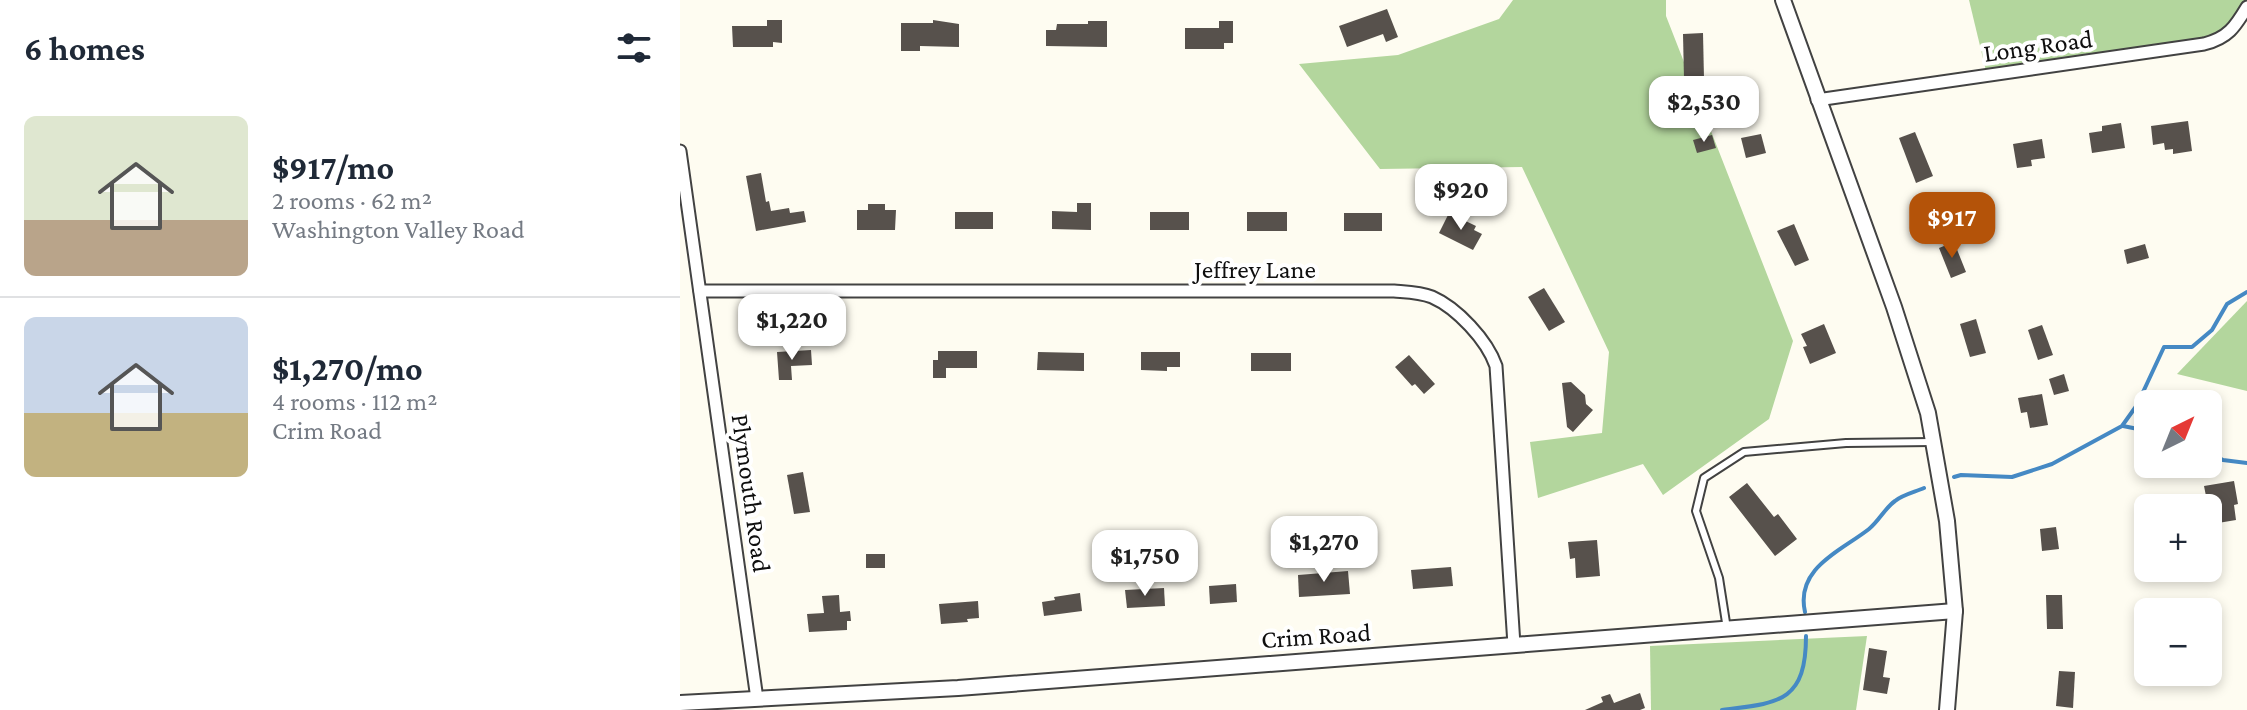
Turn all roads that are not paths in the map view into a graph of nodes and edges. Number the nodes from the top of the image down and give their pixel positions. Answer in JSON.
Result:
{"nodes":[{"id":1,"x":1783,"y":0,"type":"edge"},
{"id":2,"x":2247,"y":7,"type":"edge"},
{"id":3,"x":1817,"y":100,"type":"junction"},
{"id":4,"x":680,"y":151,"type":"edge"},
{"id":5,"x":700,"y":291,"type":"junction"},
{"id":6,"x":1934,"y":442,"type":"junction"},
{"id":7,"x":1955,"y":611,"type":"junction"},
{"id":8,"x":1727,"y":629,"type":"junction"},
{"id":9,"x":1514,"y":645,"type":"junction"},
{"id":10,"x":757,"y":699,"type":"junction"},
{"id":11,"x":680,"y":703,"type":"edge"},
{"id":12,"x":1947,"y":710,"type":"edge"}],
"edges":[{"from":1,"to":3,"type":"street"},
{"from":2,"to":3,"type":"street","name":"Long Road"},
{"from":3,"to":6,"type":"street"},
{"from":4,"to":5,"type":"street","name":"Plymouth Road"},
{"from":5,"to":9,"type":"street","name":"Jeffrey Lane"},
{"from":5,"to":10,"type":"street","name":"Plymouth Road"},
{"from":6,"to":7,"type":"street"},
{"from":6,"to":8,"type":"lane"},
{"from":7,"to":8,"type":"street","name":"Crim Road"},
{"from":7,"to":12,"type":"street"},
{"from":8,"to":9,"type":"street","name":"Crim Road"},
{"from":9,"to":10,"type":"street","name":"Crim Road"},
{"from":10,"to":11,"type":"street","name":"Crim Road"}]}
